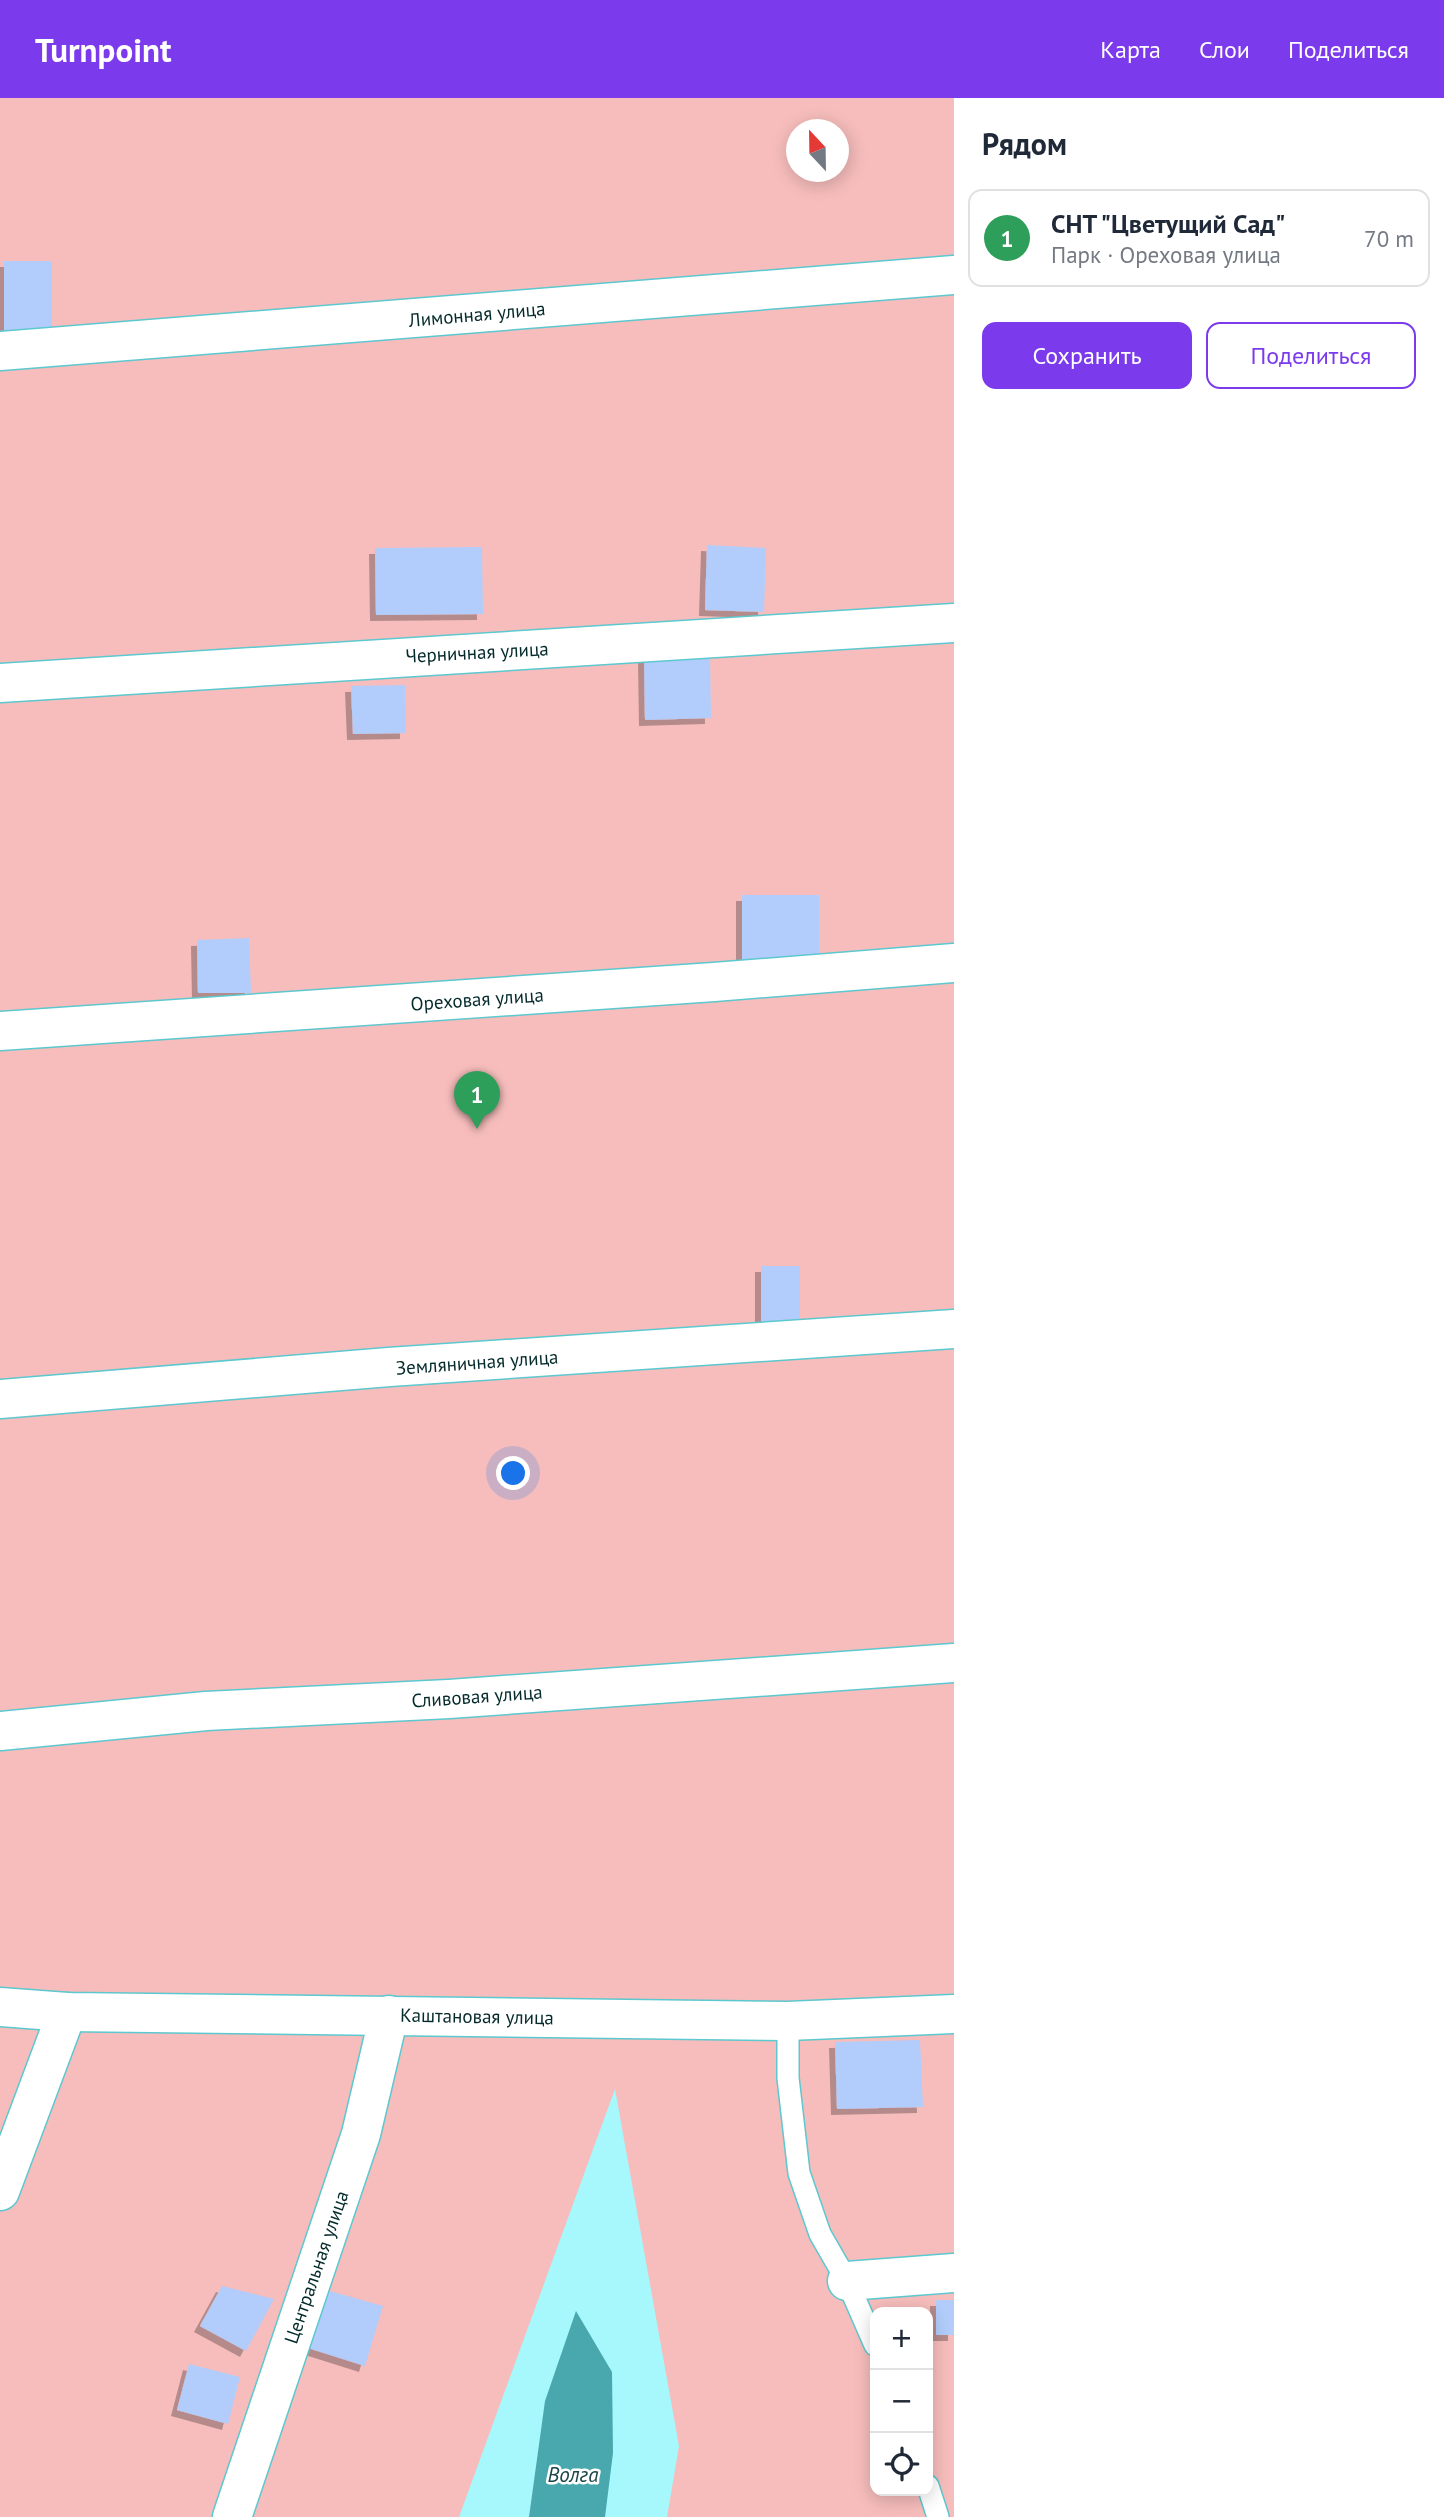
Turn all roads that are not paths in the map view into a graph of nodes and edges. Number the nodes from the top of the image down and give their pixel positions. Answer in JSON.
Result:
{"nodes":[{"id":1,"x":954,"y":275,"type":"edge"},
{"id":2,"x":0,"y":351,"type":"edge"},
{"id":3,"x":954,"y":623,"type":"edge"},
{"id":4,"x":0,"y":682,"type":"edge"},
{"id":5,"x":954,"y":963,"type":"edge"},
{"id":6,"x":0,"y":1031,"type":"edge"},
{"id":7,"x":954,"y":1329,"type":"edge"},
{"id":8,"x":0,"y":1399,"type":"edge"},
{"id":9,"x":954,"y":1663,"type":"edge"},
{"id":10,"x":0,"y":1731,"type":"edge"},
{"id":11,"x":0,"y":2007,"type":"edge"},
{"id":12,"x":67,"y":2012,"type":"junction"},
{"id":13,"x":954,"y":2014,"type":"edge"},
{"id":14,"x":389,"y":2015,"type":"junction"},
{"id":15,"x":788,"y":2021,"type":"junction"},
{"id":16,"x":0,"y":2191,"type":"edge"},
{"id":17,"x":954,"y":2273,"type":"edge"},
{"id":18,"x":847,"y":2281,"type":"junction"},
{"id":19,"x":870,"y":2334,"type":"edge"},
{"id":20,"x":931,"y":2496,"type":"edge"},
{"id":21,"x":232,"y":2517,"type":"edge"},
{"id":22,"x":938,"y":2517,"type":"edge"}],
"edges":[{"from":1,"to":2,"type":"street","name":"Лимонная улица"},
{"from":3,"to":4,"type":"street","name":"Черничная улица"},
{"from":5,"to":6,"type":"street","name":"Ореховая улица"},
{"from":7,"to":8,"type":"street","name":"Земляничная улица"},
{"from":9,"to":10,"type":"street","name":"Сливовая улица"},
{"from":11,"to":12,"type":"street","name":"Каштановая улица"},
{"from":12,"to":14,"type":"street","name":"Каштановая улица"},
{"from":12,"to":16,"type":"street"},
{"from":13,"to":15,"type":"street","name":"Каштановая улица"},
{"from":14,"to":15,"type":"street","name":"Каштановая улица"},
{"from":14,"to":21,"type":"street","name":"Центральная улица"},
{"from":15,"to":18,"type":"lane"},
{"from":17,"to":18,"type":"street"},
{"from":18,"to":19,"type":"lane"},
{"from":20,"to":22,"type":"lane"}]}
